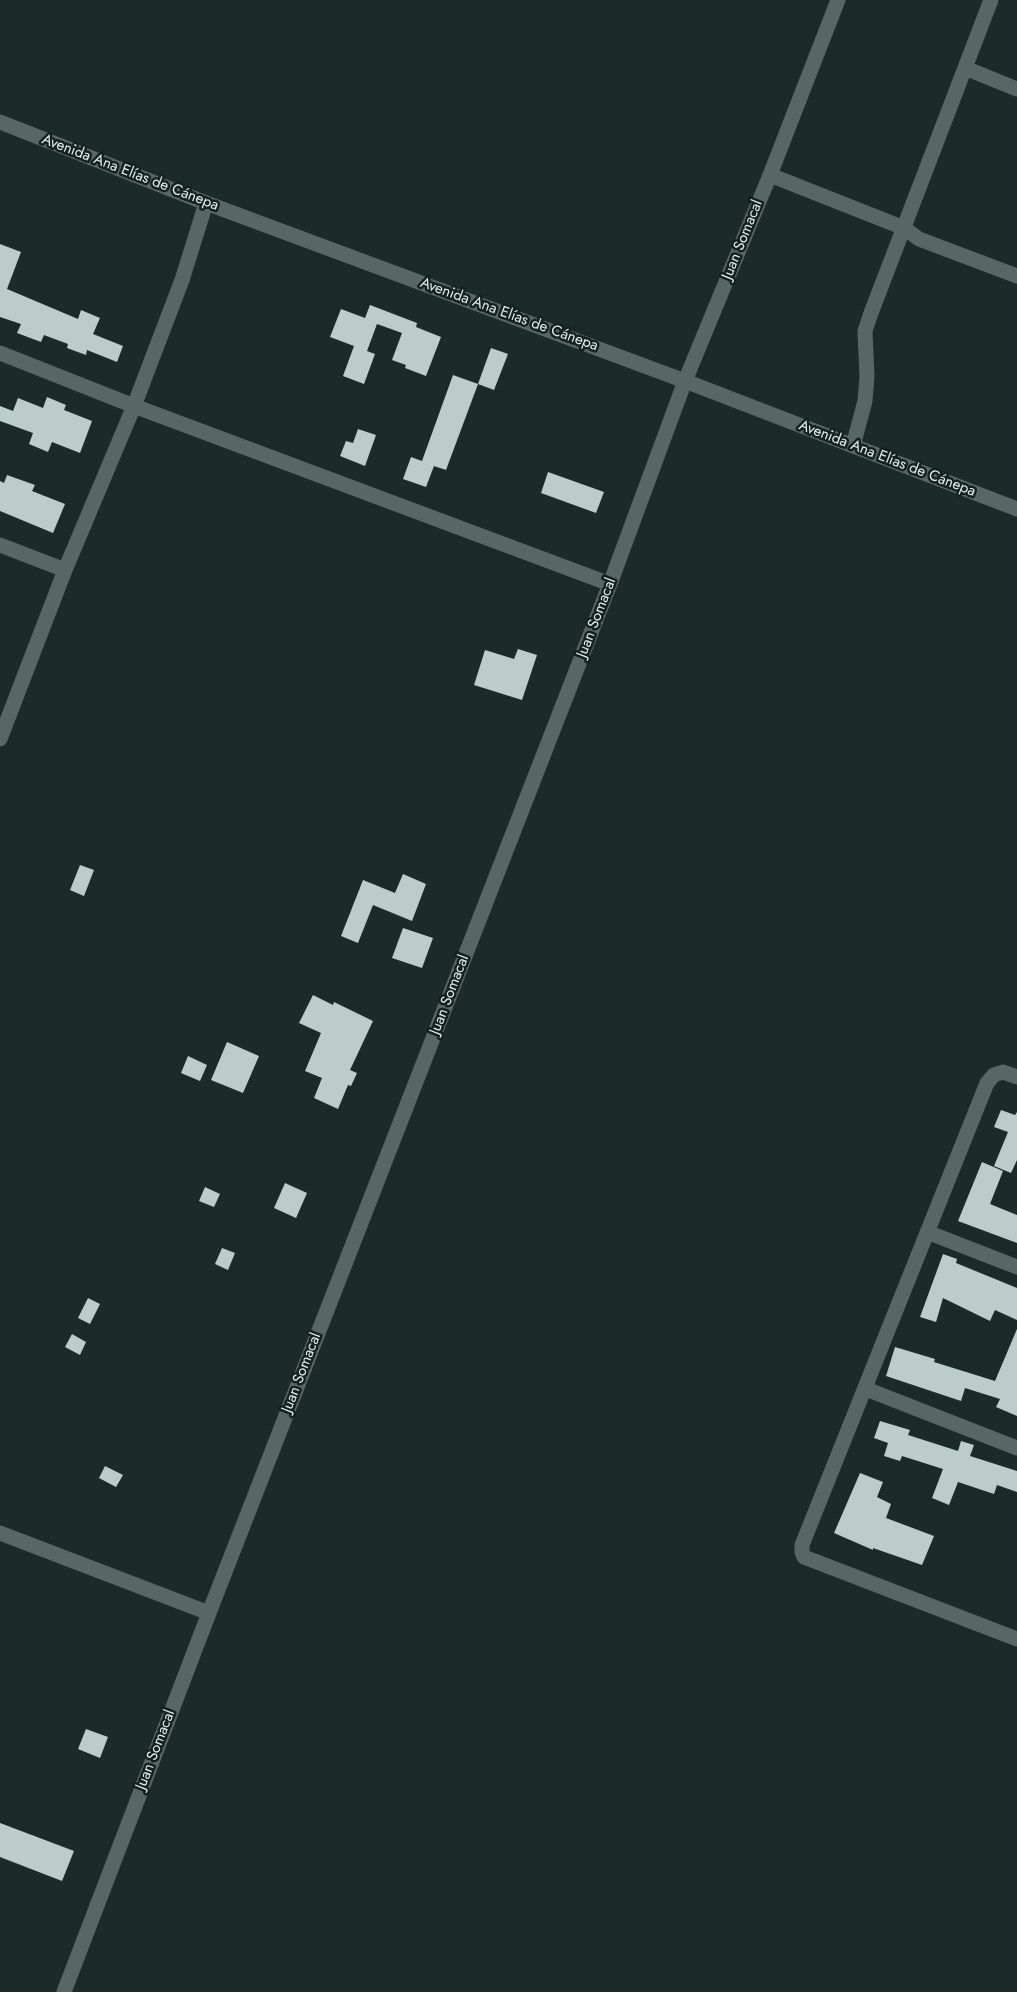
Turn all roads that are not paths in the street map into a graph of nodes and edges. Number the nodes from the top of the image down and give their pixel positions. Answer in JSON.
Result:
{"nodes":[{"id":1,"x":838,"y":0,"type":"edge"},
{"id":2,"x":991,"y":0,"type":"edge"},
{"id":3,"x":965,"y":68,"type":"junction"},
{"id":4,"x":1017,"y":89,"type":"edge"},
{"id":5,"x":0,"y":122,"type":"edge"},
{"id":6,"x":770,"y":175,"type":"junction"},
{"id":7,"x":206,"y":202,"type":"junction"},
{"id":8,"x":904,"y":228,"type":"junction"},
{"id":9,"x":1017,"y":276,"type":"edge"},
{"id":10,"x":0,"y":354,"type":"edge"},
{"id":11,"x":685,"y":381,"type":"junction"},
{"id":12,"x":134,"y":406,"type":"junction"},
{"id":13,"x":854,"y":446,"type":"junction"},
{"id":14,"x":1017,"y":510,"type":"edge"},
{"id":15,"x":0,"y":545,"type":"edge"},
{"id":16,"x":65,"y":570,"type":"junction"},
{"id":17,"x":610,"y":584,"type":"junction"},
{"id":18,"x":4,"y":714,"type":"edge"},
{"id":19,"x":0,"y":739,"type":"edge"},
{"id":20,"x":1017,"y":1077,"type":"edge"},
{"id":21,"x":927,"y":1232,"type":"junction"},
{"id":22,"x":1017,"y":1267,"type":"edge"},
{"id":23,"x":866,"y":1389,"type":"junction"},
{"id":24,"x":1017,"y":1448,"type":"edge"},
{"id":25,"x":0,"y":1533,"type":"edge"},
{"id":26,"x":209,"y":1613,"type":"junction"},
{"id":27,"x":1017,"y":1639,"type":"edge"},
{"id":28,"x":64,"y":1992,"type":"edge"}],
"edges":[{"from":1,"to":6,"type":"street","name":"Juan Somacal"},
{"from":2,"to":3,"type":"street"},
{"from":3,"to":4,"type":"street"},
{"from":3,"to":8,"type":"street"},
{"from":5,"to":7,"type":"street","name":"Avenida Ana Elías de Cánepa"},
{"from":6,"to":8,"type":"street"},
{"from":6,"to":11,"type":"street","name":"Juan Somacal"},
{"from":7,"to":11,"type":"street","name":"Avenida Ana Elías de Cánepa"},
{"from":7,"to":12,"type":"street"},
{"from":8,"to":9,"type":"street"},
{"from":8,"to":13,"type":"street"},
{"from":10,"to":12,"type":"street"},
{"from":11,"to":13,"type":"street","name":"Avenida Ana Elías de Cánepa"},
{"from":11,"to":17,"type":"street","name":"Juan Somacal"},
{"from":12,"to":16,"type":"street"},
{"from":12,"to":17,"type":"street"},
{"from":13,"to":14,"type":"street","name":"Avenida Ana Elías de Cánepa"},
{"from":15,"to":16,"type":"street"},
{"from":16,"to":18,"type":"street"},
{"from":17,"to":26,"type":"street","name":"Juan Somacal"},
{"from":18,"to":19,"type":"street"},
{"from":20,"to":21,"type":"street"},
{"from":21,"to":22,"type":"street"},
{"from":21,"to":23,"type":"street"},
{"from":23,"to":24,"type":"street"},
{"from":23,"to":27,"type":"street"},
{"from":25,"to":26,"type":"street"},
{"from":26,"to":28,"type":"street","name":"Juan Somacal"}]}
